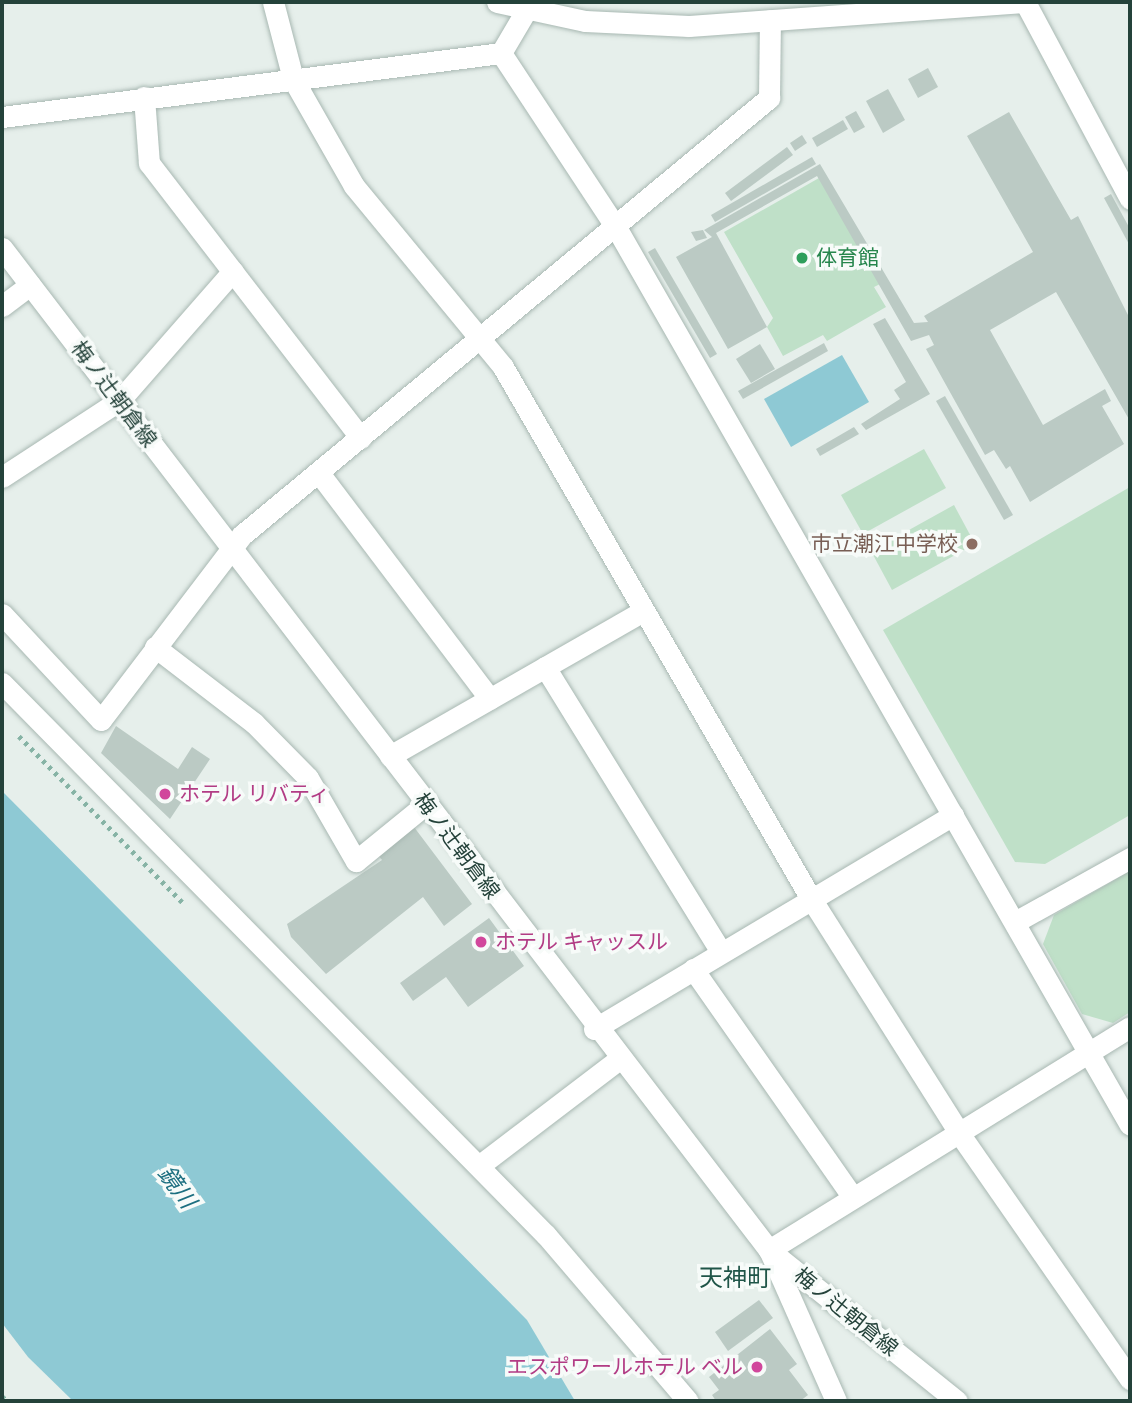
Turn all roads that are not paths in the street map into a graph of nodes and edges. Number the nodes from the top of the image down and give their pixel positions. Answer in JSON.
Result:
{"nodes":[{"id":1,"x":273,"y":2,"type":"edge"},
{"id":2,"x":497,"y":2,"type":"edge"},
{"id":3,"x":1022,"y":2,"type":"edge"},
{"id":4,"x":530,"y":7,"type":"edge"},
{"id":5,"x":771,"y":20,"type":"junction"},
{"id":6,"x":501,"y":53,"type":"junction"},
{"id":7,"x":293,"y":79,"type":"junction"},
{"id":8,"x":144,"y":97,"type":"junction"},
{"id":9,"x":2,"y":117,"type":"edge"},
{"id":10,"x":1128,"y":191,"type":"edge"},
{"id":11,"x":617,"y":229,"type":"junction"},
{"id":12,"x":2,"y":248,"type":"edge"},
{"id":13,"x":233,"y":271,"type":"junction"},
{"id":14,"x":30,"y":285,"type":"junction"},
{"id":15,"x":2,"y":306,"type":"edge"},
{"id":16,"x":482,"y":340,"type":"junction"},
{"id":17,"x":120,"y":400,"type":"junction"},
{"id":18,"x":361,"y":438,"type":"junction"},
{"id":19,"x":318,"y":473,"type":"junction"},
{"id":20,"x":2,"y":477,"type":"edge"},
{"id":21,"x":233,"y":550,"type":"junction"},
{"id":22,"x":643,"y":611,"type":"junction"},
{"id":23,"x":2,"y":614,"type":"edge"},
{"id":24,"x":155,"y":648,"type":"junction"},
{"id":25,"x":545,"y":667,"type":"junction"},
{"id":26,"x":2,"y":683,"type":"edge"},
{"id":27,"x":490,"y":699,"type":"junction"},
{"id":28,"x":390,"y":756,"type":"junction"},
{"id":29,"x":426,"y":804,"type":"junction"},
{"id":30,"x":953,"y":814,"type":"junction"},
{"id":31,"x":1130,"y":858,"type":"edge"},
{"id":32,"x":810,"y":897,"type":"junction"},
{"id":33,"x":1015,"y":922,"type":"junction"},
{"id":34,"x":720,"y":952,"type":"junction"},
{"id":35,"x":693,"y":969,"type":"junction"},
{"id":36,"x":1130,"y":1027,"type":"edge"},
{"id":37,"x":594,"y":1029,"type":"junction"},
{"id":38,"x":1088,"y":1053,"type":"junction"},
{"id":39,"x":618,"y":1059,"type":"junction"},
{"id":40,"x":1130,"y":1125,"type":"edge"},
{"id":41,"x":959,"y":1133,"type":"junction"},
{"id":42,"x":480,"y":1165,"type":"junction"},
{"id":43,"x":852,"y":1196,"type":"junction"},
{"id":44,"x":769,"y":1250,"type":"junction"},
{"id":45,"x":1130,"y":1379,"type":"edge"},
{"id":46,"x":688,"y":1401,"type":"edge"},
{"id":47,"x":836,"y":1401,"type":"edge"},
{"id":48,"x":957,"y":1401,"type":"edge"}],
"edges":[{"from":1,"to":7,"type":"street"},
{"from":2,"to":4,"type":"street"},
{"from":3,"to":5,"type":"street"},
{"from":3,"to":10,"type":"street"},
{"from":4,"to":5,"type":"street"},
{"from":4,"to":6,"type":"street"},
{"from":5,"to":11,"type":"street"},
{"from":6,"to":7,"type":"street"},
{"from":6,"to":11,"type":"street"},
{"from":7,"to":8,"type":"street"},
{"from":7,"to":16,"type":"street"},
{"from":8,"to":9,"type":"street"},
{"from":8,"to":13,"type":"street"},
{"from":11,"to":16,"type":"street"},
{"from":11,"to":30,"type":"street"},
{"from":12,"to":14,"type":"street","name":"梅ノ辻朝倉線"},
{"from":13,"to":17,"type":"street"},
{"from":13,"to":18,"type":"street"},
{"from":14,"to":15,"type":"street"},
{"from":14,"to":17,"type":"street","name":"梅ノ辻朝倉線"},
{"from":16,"to":18,"type":"street"},
{"from":16,"to":22,"type":"street"},
{"from":17,"to":20,"type":"street"},
{"from":17,"to":21,"type":"street","name":"梅ノ辻朝倉線"},
{"from":18,"to":19,"type":"street"},
{"from":19,"to":21,"type":"street"},
{"from":19,"to":27,"type":"street"},
{"from":21,"to":24,"type":"street"},
{"from":21,"to":28,"type":"street","name":"梅ノ辻朝倉線"},
{"from":22,"to":25,"type":"street"},
{"from":22,"to":32,"type":"street"},
{"from":23,"to":24,"type":"street"},
{"from":24,"to":29,"type":"street"},
{"from":25,"to":27,"type":"street"},
{"from":25,"to":34,"type":"street"},
{"from":26,"to":42,"type":"street"},
{"from":27,"to":28,"type":"street"},
{"from":28,"to":29,"type":"street","name":"梅ノ辻朝倉線"},
{"from":29,"to":37,"type":"street","name":"梅ノ辻朝倉線"},
{"from":30,"to":32,"type":"street"},
{"from":30,"to":33,"type":"street"},
{"from":31,"to":33,"type":"street"},
{"from":32,"to":34,"type":"street"},
{"from":32,"to":41,"type":"street"},
{"from":33,"to":38,"type":"street"},
{"from":34,"to":35,"type":"street"},
{"from":35,"to":37,"type":"street"},
{"from":35,"to":43,"type":"street"},
{"from":36,"to":38,"type":"street"},
{"from":37,"to":39,"type":"street","name":"梅ノ辻朝倉線"},
{"from":38,"to":40,"type":"street"},
{"from":38,"to":41,"type":"street"},
{"from":39,"to":42,"type":"street"},
{"from":39,"to":44,"type":"street","name":"梅ノ辻朝倉線"},
{"from":41,"to":43,"type":"street"},
{"from":41,"to":45,"type":"street"},
{"from":42,"to":46,"type":"street"},
{"from":43,"to":44,"type":"street"},
{"from":44,"to":47,"type":"street"},
{"from":44,"to":48,"type":"street","name":"梅ノ辻朝倉線"}]}
